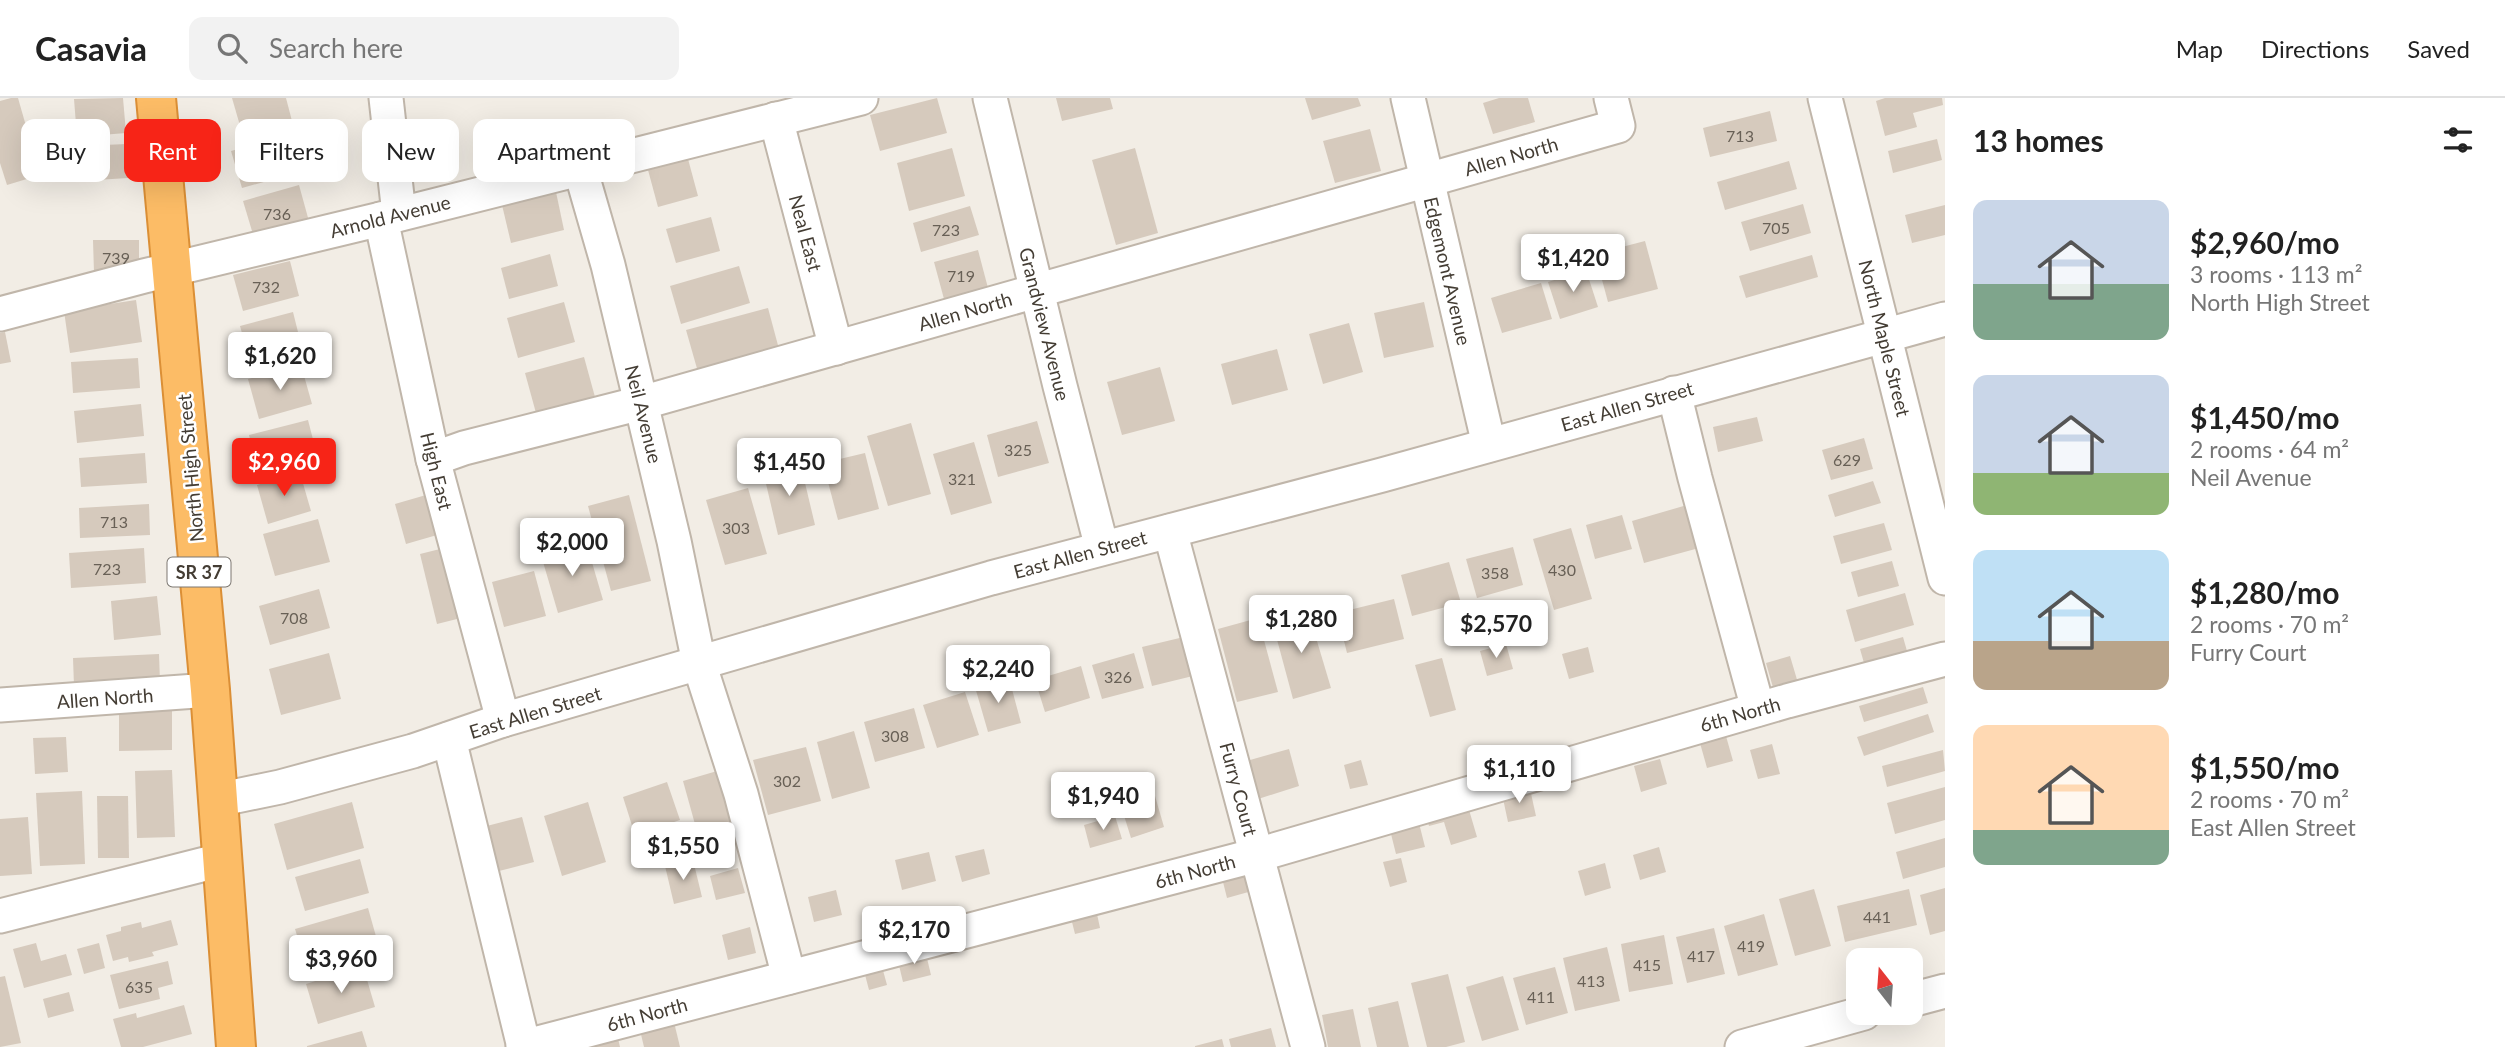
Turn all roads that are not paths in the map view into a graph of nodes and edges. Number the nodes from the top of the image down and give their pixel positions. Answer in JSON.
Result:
{"nodes":[{"id":1,"x":156,"y":98,"type":"edge"},
{"id":2,"x":386,"y":98,"type":"edge"},
{"id":3,"x":861,"y":98,"type":"edge"},
{"id":4,"x":990,"y":98,"type":"edge"},
{"id":5,"x":1408,"y":98,"type":"edge"},
{"id":6,"x":1825,"y":98,"type":"edge"},
{"id":7,"x":1614,"y":112,"type":"edge"},
{"id":8,"x":776,"y":119,"type":"junction"},
{"id":9,"x":635,"y":154,"type":"edge"},
{"id":10,"x":1427,"y":180,"type":"junction"},
{"id":11,"x":526,"y":182,"type":"edge"},
{"id":12,"x":584,"y":182,"type":"edge"},
{"id":13,"x":390,"y":217,"type":"junction"},
{"id":14,"x":172,"y":269,"type":"junction"},
{"id":15,"x":1037,"y":291,"type":"junction"},
{"id":16,"x":0,"y":314,"type":"edge"},
{"id":17,"x":1945,"y":319,"type":"edge"},
{"id":18,"x":1884,"y":334,"type":"junction"},
{"id":19,"x":836,"y":348,"type":"junction"},
{"id":20,"x":1674,"y":393,"type":"junction"},
{"id":21,"x":641,"y":403,"type":"junction"},
{"id":22,"x":1489,"y":445,"type":"junction"},
{"id":23,"x":433,"y":459,"type":"junction"},
{"id":24,"x":1170,"y":531,"type":"junction"},
{"id":25,"x":1102,"y":548,"type":"junction"},
{"id":26,"x":1945,"y":578,"type":"edge"},
{"id":27,"x":1945,"y":659,"type":"edge"},
{"id":28,"x":699,"y":663,"type":"junction"},
{"id":29,"x":210,"y":690,"type":"junction"},
{"id":30,"x":0,"y":705,"type":"edge"},
{"id":31,"x":1758,"y":709,"type":"junction"},
{"id":32,"x":503,"y":720,"type":"junction"},
{"id":33,"x":449,"y":739,"type":"junction"},
{"id":34,"x":217,"y":800,"type":"junction"},
{"id":35,"x":1257,"y":855,"type":"junction"},
{"id":36,"x":221,"y":860,"type":"junction"},
{"id":37,"x":0,"y":916,"type":"edge"},
{"id":38,"x":789,"y":977,"type":"junction"},
{"id":39,"x":1945,"y":991,"type":"edge"},
{"id":40,"x":1923,"y":997,"type":"edge"},
{"id":41,"x":1846,"y":1018,"type":"edge"},
{"id":42,"x":236,"y":1047,"type":"edge"},
{"id":43,"x":524,"y":1047,"type":"edge"},
{"id":44,"x":1308,"y":1047,"type":"edge"},
{"id":45,"x":1742,"y":1047,"type":"edge"}],
"edges":[{"from":1,"to":14,"type":"highway","name":"North High Street","number":"SR 37"},
{"from":2,"to":13,"type":"street","name":"High East"},
{"from":3,"to":8,"type":"street","name":"Arnold Avenue"},
{"from":4,"to":15,"type":"street","name":"Grandview Avenue"},
{"from":5,"to":10,"type":"street","name":"Edgemont Avenue"},
{"from":6,"to":18,"type":"street","name":"North Maple Street"},
{"from":7,"to":10,"type":"street","name":"Allen North"},
{"from":8,"to":9,"type":"street","name":"Arnold Avenue"},
{"from":8,"to":19,"type":"street","name":"Neal East"},
{"from":10,"to":15,"type":"street","name":"Allen North"},
{"from":10,"to":22,"type":"street","name":"Edgemont Avenue"},
{"from":11,"to":13,"type":"street","name":"Arnold Avenue"},
{"from":12,"to":21,"type":"street","name":"Neil Avenue"},
{"from":13,"to":14,"type":"street","name":"Arnold Avenue"},
{"from":13,"to":23,"type":"street","name":"High East"},
{"from":14,"to":16,"type":"street","name":"Arnold Avenue"},
{"from":14,"to":29,"type":"highway","name":"North High Street","number":"SR 37"},
{"from":15,"to":19,"type":"street","name":"Allen North"},
{"from":15,"to":25,"type":"street","name":"Grandview Avenue"},
{"from":17,"to":18,"type":"street","name":"East Allen Street"},
{"from":18,"to":20,"type":"street","name":"East Allen Street"},
{"from":18,"to":26,"type":"street","name":"North Maple Street"},
{"from":19,"to":21,"type":"street","name":"Allen North"},
{"from":20,"to":22,"type":"street","name":"East Allen Street"},
{"from":20,"to":31,"type":"street"},
{"from":21,"to":23,"type":"street","name":"Allen North"},
{"from":21,"to":28,"type":"street","name":"Neil Avenue"},
{"from":22,"to":24,"type":"street","name":"East Allen Street"},
{"from":23,"to":32,"type":"street","name":"High East"},
{"from":24,"to":25,"type":"street","name":"East Allen Street"},
{"from":24,"to":35,"type":"street","name":"Furry Court"},
{"from":25,"to":28,"type":"street","name":"East Allen Street"},
{"from":27,"to":31,"type":"street","name":"6th North"},
{"from":28,"to":32,"type":"street","name":"East Allen Street"},
{"from":28,"to":38,"type":"street","name":"Neil Avenue"},
{"from":29,"to":30,"type":"street","name":"Allen North"},
{"from":29,"to":34,"type":"highway","name":"North High Street","number":"SR 37"},
{"from":31,"to":35,"type":"street","name":"6th North"},
{"from":32,"to":33,"type":"street","name":"East Allen Street"},
{"from":33,"to":34,"type":"street","name":"East Allen Street"},
{"from":33,"to":43,"type":"street"},
{"from":34,"to":36,"type":"highway","name":"North High Street","number":"SR 37"},
{"from":35,"to":38,"type":"street","name":"6th North"},
{"from":35,"to":44,"type":"street","name":"Furry Court"},
{"from":36,"to":37,"type":"street"},
{"from":36,"to":42,"type":"highway","name":"North High Street","number":"SR 37"},
{"from":38,"to":43,"type":"street","name":"6th North"},
{"from":39,"to":40,"type":"street"},
{"from":41,"to":45,"type":"street"}]}
